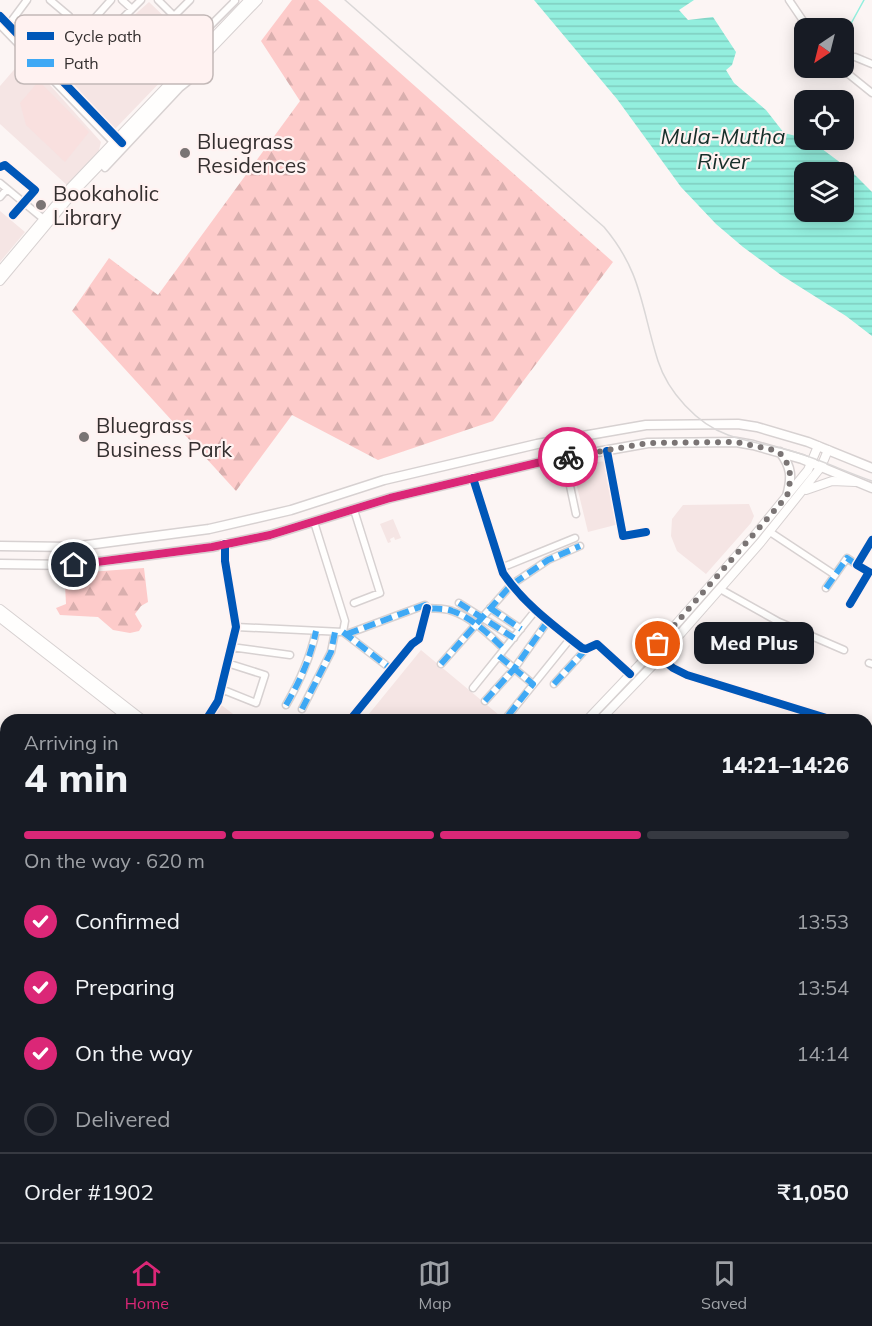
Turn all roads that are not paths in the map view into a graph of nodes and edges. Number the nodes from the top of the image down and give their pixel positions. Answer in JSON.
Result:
{"nodes":[{"id":1,"x":27,"y":0,"type":"edge"},
{"id":2,"x":50,"y":0,"type":"edge"},
{"id":3,"x":111,"y":0,"type":"edge"},
{"id":4,"x":122,"y":0,"type":"edge"},
{"id":5,"x":141,"y":0,"type":"edge"},
{"id":6,"x":158,"y":0,"type":"edge"},
{"id":7,"x":190,"y":0,"type":"edge"},
{"id":8,"x":234,"y":0,"type":"edge"},
{"id":9,"x":249,"y":0,"type":"edge"},
{"id":10,"x":258,"y":0,"type":"edge"},
{"id":11,"x":789,"y":0,"type":"edge"},
{"id":12,"x":132,"y":9,"type":"junction"},
{"id":13,"x":68,"y":15,"type":"edge"},
{"id":14,"x":98,"y":15,"type":"edge"},
{"id":15,"x":126,"y":15,"type":"edge"},
{"id":16,"x":173,"y":15,"type":"edge"},
{"id":17,"x":175,"y":15,"type":"edge"},
{"id":18,"x":0,"y":16,"type":"edge"},
{"id":19,"x":801,"y":18,"type":"edge"},
{"id":20,"x":213,"y":23,"type":"edge"},
{"id":21,"x":5,"y":26,"type":"edge"},
{"id":22,"x":213,"y":42,"type":"edge"},
{"id":23,"x":213,"y":43,"type":"edge"},
{"id":24,"x":855,"y":57,"type":"dead end"},
{"id":25,"x":872,"y":64,"type":"edge"},
{"id":26,"x":853,"y":78,"type":"edge"},
{"id":27,"x":61,"y":84,"type":"edge"},
{"id":28,"x":173,"y":84,"type":"edge"},
{"id":29,"x":176,"y":84,"type":"edge"},
{"id":30,"x":185,"y":84,"type":"edge"},
{"id":31,"x":872,"y":93,"type":"edge"},
{"id":32,"x":132,"y":135,"type":"junction"},
{"id":33,"x":117,"y":142,"type":"junction"},
{"id":34,"x":0,"y":166,"type":"edge"},
{"id":35,"x":105,"y":168,"type":"dead end"},
{"id":36,"x":0,"y":183,"type":"edge"},
{"id":37,"x":7,"y":189,"type":"junction"},
{"id":38,"x":0,"y":197,"type":"edge"},
{"id":39,"x":24,"y":203,"type":"junction"},
{"id":40,"x":13,"y":215,"type":"dead end"},
{"id":41,"x":46,"y":221,"type":"junction"},
{"id":42,"x":0,"y":271,"type":"edge"},
{"id":43,"x":0,"y":281,"type":"edge"},
{"id":44,"x":818,"y":446,"type":"junction"},
{"id":45,"x":828,"y":450,"type":"junction"},
{"id":46,"x":607,"y":451,"type":"junction"},
{"id":47,"x":778,"y":451,"type":"junction"},
{"id":48,"x":564,"y":458,"type":"junction"},
{"id":49,"x":811,"y":463,"type":"junction"},
{"id":50,"x":821,"y":467,"type":"junction"},
{"id":51,"x":872,"y":468,"type":"edge"},
{"id":52,"x":473,"y":478,"type":"junction"},
{"id":53,"x":860,"y":483,"type":"junction"},
{"id":54,"x":872,"y":488,"type":"edge"},
{"id":55,"x":803,"y":492,"type":"junction"},
{"id":56,"x":787,"y":496,"type":"junction"},
{"id":57,"x":354,"y":510,"type":"junction"},
{"id":58,"x":576,"y":514,"type":"dead end"},
{"id":59,"x":314,"y":522,"type":"junction"},
{"id":60,"x":646,"y":532,"type":"dead end"},
{"id":61,"x":770,"y":532,"type":"junction"},
{"id":62,"x":575,"y":538,"type":"dead end"},
{"id":63,"x":872,"y":540,"type":"edge"},
{"id":64,"x":225,"y":544,"type":"junction"},
{"id":65,"x":0,"y":546,"type":"edge"},
{"id":66,"x":580,"y":546,"type":"dead end"},
{"id":67,"x":0,"y":564,"type":"edge"},
{"id":68,"x":857,"y":565,"type":"junction"},
{"id":69,"x":501,"y":568,"type":"junction"},
{"id":70,"x":835,"y":575,"type":"junction"},
{"id":71,"x":511,"y":585,"type":"junction"},
{"id":72,"x":826,"y":588,"type":"dead end"},
{"id":73,"x":720,"y":589,"type":"junction"},
{"id":74,"x":354,"y":603,"type":"dead end"},
{"id":75,"x":459,"y":603,"type":"dead end"},
{"id":76,"x":850,"y":604,"type":"dead end"},
{"id":77,"x":427,"y":608,"type":"junction"},
{"id":78,"x":490,"y":608,"type":"junction"},
{"id":79,"x":0,"y":609,"type":"edge"},
{"id":80,"x":535,"y":611,"type":"junction"},
{"id":81,"x":483,"y":617,"type":"junction"},
{"id":82,"x":0,"y":618,"type":"edge"},
{"id":83,"x":548,"y":621,"type":"junction"},
{"id":84,"x":476,"y":626,"type":"junction"},
{"id":85,"x":236,"y":627,"type":"junction"},
{"id":86,"x":521,"y":629,"type":"junction"},
{"id":87,"x":316,"y":631,"type":"junction"},
{"id":88,"x":335,"y":632,"type":"junction"},
{"id":89,"x":345,"y":633,"type":"junction"},
{"id":90,"x":514,"y":638,"type":"junction"},
{"id":91,"x":570,"y":639,"type":"junction"},
{"id":92,"x":231,"y":647,"type":"junction"},
{"id":93,"x":504,"y":649,"type":"junction"},
{"id":94,"x":586,"y":649,"type":"junction"},
{"id":95,"x":844,"y":650,"type":"dead end"},
{"id":96,"x":290,"y":655,"type":"dead end"},
{"id":97,"x":499,"y":656,"type":"junction"},
{"id":98,"x":660,"y":657,"type":"junction"},
{"id":99,"x":227,"y":663,"type":"junction"},
{"id":100,"x":441,"y":664,"type":"dead end"},
{"id":101,"x":391,"y":669,"type":"junction"},
{"id":102,"x":514,"y":669,"type":"junction"},
{"id":103,"x":630,"y":674,"type":"junction"},
{"id":104,"x":637,"y":681,"type":"junction"},
{"id":105,"x":533,"y":684,"type":"junction"},
{"id":106,"x":554,"y":684,"type":"dead end"},
{"id":107,"x":221,"y":688,"type":"junction"},
{"id":108,"x":473,"y":688,"type":"dead end"},
{"id":109,"x":485,"y":701,"type":"dead end"},
{"id":110,"x":286,"y":705,"type":"dead end"},
{"id":111,"x":302,"y":709,"type":"dead end"},
{"id":112,"x":123,"y":714,"type":"edge"},
{"id":113,"x":135,"y":714,"type":"edge"},
{"id":114,"x":210,"y":714,"type":"edge"},
{"id":115,"x":355,"y":714,"type":"edge"},
{"id":116,"x":509,"y":714,"type":"edge"},
{"id":117,"x":597,"y":714,"type":"edge"},
{"id":118,"x":597,"y":714,"type":"edge"},
{"id":119,"x":606,"y":714,"type":"edge"},
{"id":120,"x":813,"y":714,"type":"edge"}],
"edges":[{"from":1,"to":21,"type":"street"},
{"from":2,"to":13,"type":"street"},
{"from":3,"to":14,"type":"street"},
{"from":4,"to":12,"type":"street"},
{"from":5,"to":12,"type":"street"},
{"from":6,"to":16,"type":"street"},
{"from":7,"to":17,"type":"street"},
{"from":8,"to":20,"type":"street"},
{"from":9,"to":22,"type":"main road"},
{"from":10,"to":23,"type":"main road"},
{"from":11,"to":19,"type":"street"},
{"from":12,"to":15,"type":"street"},
{"from":18,"to":21,"type":"street"},
{"from":24,"to":25,"type":"street"},
{"from":26,"to":31,"type":"street"},
{"from":27,"to":33,"type":"street"},
{"from":28,"to":33,"type":"main road"},
{"from":29,"to":32,"type":"main road"},
{"from":30,"to":32,"type":"street"},
{"from":32,"to":33,"type":"main road"},
{"from":32,"to":35,"type":"street"},
{"from":33,"to":41,"type":"main road"},
{"from":34,"to":39,"type":"street"},
{"from":36,"to":37,"type":"street"},
{"from":37,"to":38,"type":"street"},
{"from":37,"to":39,"type":"street"},
{"from":39,"to":40,"type":"street"},
{"from":39,"to":41,"type":"street"},
{"from":41,"to":42,"type":"main road"},
{"from":41,"to":43,"type":"main road"},
{"from":44,"to":45,"type":"highway"},
{"from":44,"to":49,"type":"main road"},
{"from":44,"to":65,"type":"highway"},
{"from":45,"to":50,"type":"main road"},
{"from":45,"to":51,"type":"highway"},
{"from":46,"to":47,"type":"highway"},
{"from":46,"to":48,"type":"highway"},
{"from":46,"to":60,"type":"street"},
{"from":47,"to":49,"type":"highway"},
{"from":47,"to":56,"type":"highway"},
{"from":48,"to":52,"type":"highway"},
{"from":48,"to":58,"type":"street"},
{"from":49,"to":50,"type":"highway"},
{"from":49,"to":56,"type":"main road"},
{"from":50,"to":53,"type":"highway"},
{"from":50,"to":55,"type":"main road"},
{"from":52,"to":57,"type":"highway"},
{"from":52,"to":69,"type":"street"},
{"from":53,"to":54,"type":"highway"},
{"from":53,"to":55,"type":"main road"},
{"from":55,"to":61,"type":"main road"},
{"from":56,"to":103,"type":"main road"},
{"from":57,"to":59,"type":"highway"},
{"from":57,"to":74,"type":"street"},
{"from":59,"to":64,"type":"highway"},
{"from":59,"to":89,"type":"street"},
{"from":61,"to":70,"type":"street"},
{"from":61,"to":73,"type":"main road"},
{"from":62,"to":69,"type":"street"},
{"from":63,"to":68,"type":"street"},
{"from":64,"to":67,"type":"highway"},
{"from":64,"to":85,"type":"street"},
{"from":66,"to":71,"type":"street"},
{"from":68,"to":70,"type":"street"},
{"from":68,"to":76,"type":"street"},
{"from":69,"to":71,"type":"street"},
{"from":70,"to":72,"type":"street"},
{"from":71,"to":78,"type":"street"},
{"from":71,"to":80,"type":"street"},
{"from":73,"to":95,"type":"street"},
{"from":73,"to":98,"type":"main road"},
{"from":75,"to":81,"type":"street"},
{"from":77,"to":84,"type":"street"},
{"from":77,"to":89,"type":"street"},
{"from":77,"to":101,"type":"street"},
{"from":78,"to":81,"type":"street"},
{"from":78,"to":86,"type":"street"},
{"from":79,"to":113,"type":"main road"},
{"from":80,"to":83,"type":"street"},
{"from":80,"to":86,"type":"street"},
{"from":81,"to":84,"type":"street"},
{"from":81,"to":90,"type":"street"},
{"from":82,"to":112,"type":"main road"},
{"from":83,"to":91,"type":"street"},
{"from":83,"to":102,"type":"street"},
{"from":84,"to":93,"type":"street"},
{"from":84,"to":100,"type":"street"},
{"from":85,"to":87,"type":"street"},
{"from":85,"to":92,"type":"street"},
{"from":86,"to":90,"type":"street"},
{"from":87,"to":88,"type":"street"},
{"from":87,"to":110,"type":"street"},
{"from":88,"to":89,"type":"street"},
{"from":88,"to":111,"type":"street"},
{"from":89,"to":101,"type":"street"},
{"from":90,"to":93,"type":"street"},
{"from":91,"to":94,"type":"street"},
{"from":91,"to":105,"type":"street"},
{"from":92,"to":96,"type":"street"},
{"from":92,"to":99,"type":"street"},
{"from":93,"to":97,"type":"street"},
{"from":94,"to":103,"type":"street"},
{"from":94,"to":106,"type":"street"},
{"from":97,"to":102,"type":"street"},
{"from":97,"to":108,"type":"street"},
{"from":98,"to":104,"type":"main road"},
{"from":98,"to":120,"type":"street"},
{"from":99,"to":107,"type":"street"},
{"from":99,"to":107,"type":"street"},
{"from":101,"to":115,"type":"street"},
{"from":102,"to":105,"type":"street"},
{"from":102,"to":109,"type":"street"},
{"from":103,"to":117,"type":"main road"},
{"from":104,"to":118,"type":"main road"},
{"from":104,"to":119,"type":"main road"},
{"from":105,"to":116,"type":"street"},
{"from":107,"to":114,"type":"street"}]}
